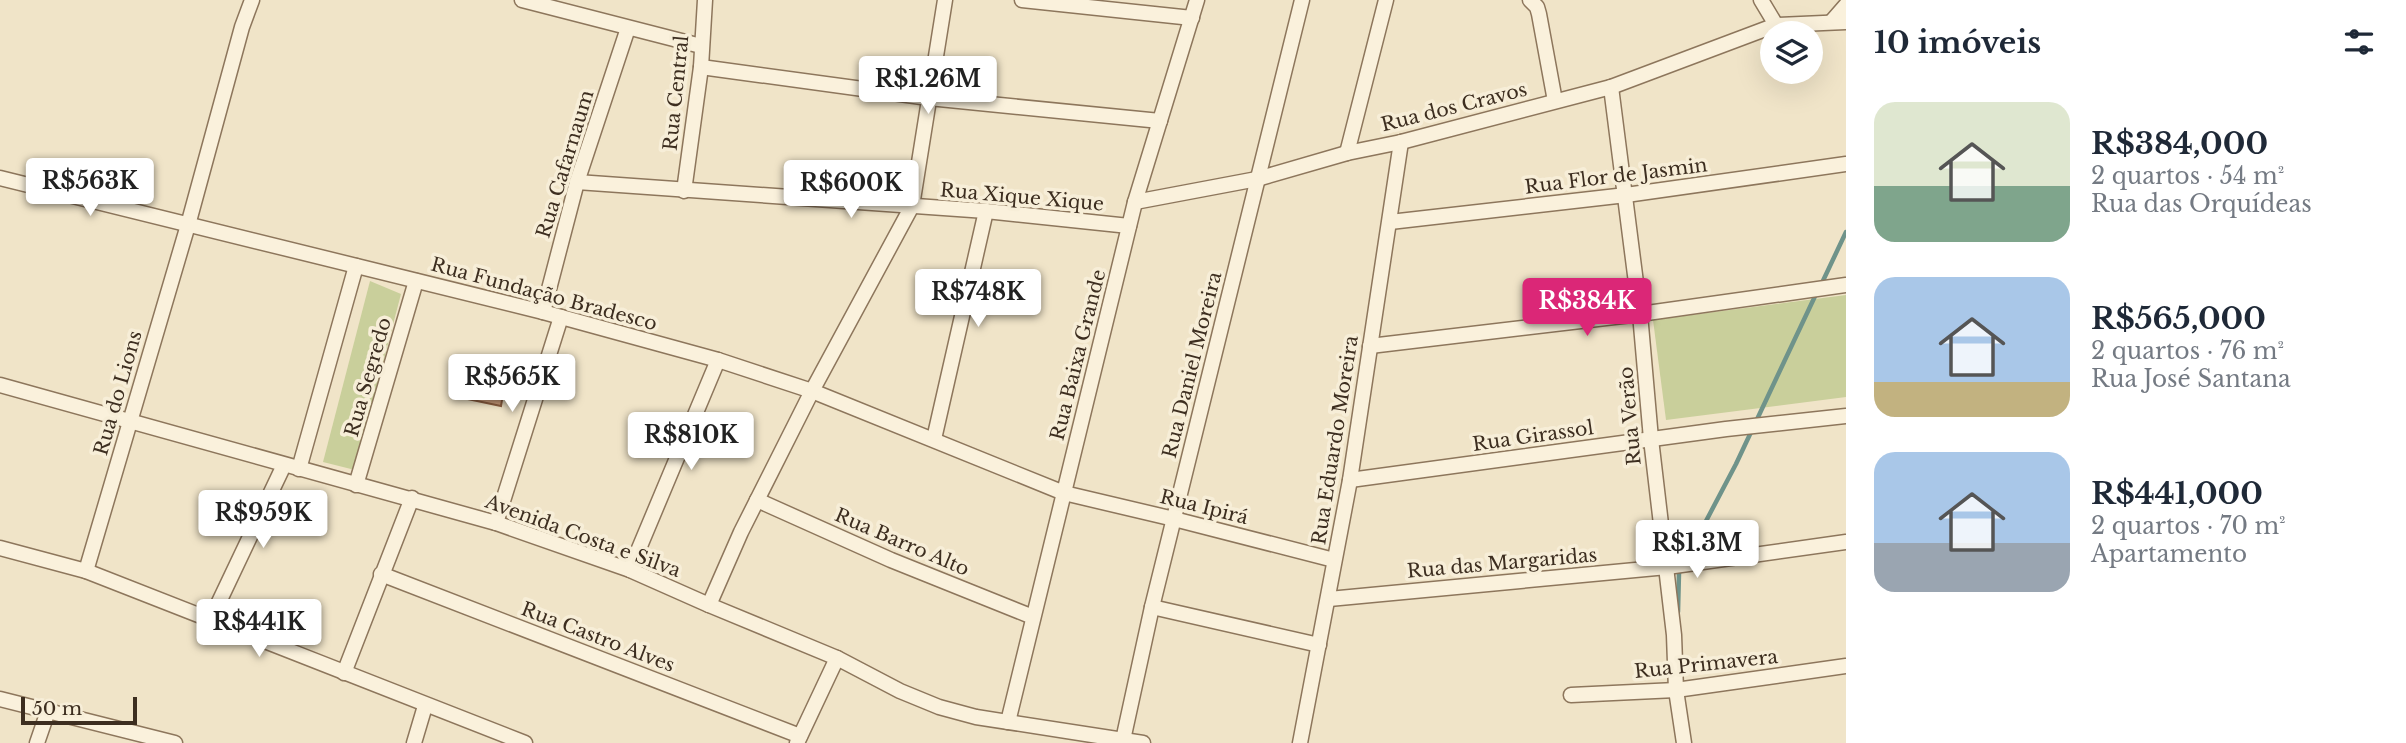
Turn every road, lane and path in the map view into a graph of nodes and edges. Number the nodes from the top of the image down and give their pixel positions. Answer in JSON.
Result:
{"nodes":[{"id":1,"x":252,"y":0,"type":"edge"},
{"id":2,"x":522,"y":0,"type":"edge"},
{"id":3,"x":705,"y":0,"type":"edge"},
{"id":4,"x":945,"y":0,"type":"edge"},
{"id":5,"x":1022,"y":0,"type":"edge"},
{"id":6,"x":1197,"y":0,"type":"edge"},
{"id":7,"x":1302,"y":0,"type":"edge"},
{"id":8,"x":1386,"y":0,"type":"edge"},
{"id":9,"x":1761,"y":0,"type":"edge"},
{"id":10,"x":1537,"y":2,"type":"edge"},
{"id":11,"x":1846,"y":5,"type":"edge"},
{"id":12,"x":1192,"y":18,"type":"junction"},
{"id":13,"x":1774,"y":21,"type":"edge"},
{"id":14,"x":1839,"y":22,"type":"edge"},
{"id":15,"x":628,"y":28,"type":"junction"},
{"id":16,"x":1760,"y":31,"type":"edge"},
{"id":17,"x":701,"y":46,"type":"junction"},
{"id":18,"x":701,"y":67,"type":"junction"},
{"id":19,"x":1611,"y":87,"type":"junction"},
{"id":20,"x":929,"y":98,"type":"junction"},
{"id":21,"x":1555,"y":102,"type":"junction"},
{"id":22,"x":1160,"y":121,"type":"junction"},
{"id":23,"x":1401,"y":142,"type":"junction"},
{"id":24,"x":1347,"y":153,"type":"junction"},
{"id":25,"x":1846,"y":164,"type":"edge"},
{"id":26,"x":0,"y":178,"type":"edge"},
{"id":27,"x":1256,"y":178,"type":"junction"},
{"id":28,"x":577,"y":182,"type":"junction"},
{"id":29,"x":684,"y":191,"type":"junction"},
{"id":30,"x":1626,"y":195,"type":"junction"},
{"id":31,"x":1135,"y":202,"type":"junction"},
{"id":32,"x":912,"y":206,"type":"junction"},
{"id":33,"x":986,"y":211,"type":"junction"},
{"id":34,"x":1390,"y":222,"type":"junction"},
{"id":35,"x":188,"y":225,"type":"junction"},
{"id":36,"x":1129,"y":226,"type":"junction"},
{"id":37,"x":356,"y":266,"type":"junction"},
{"id":38,"x":416,"y":281,"type":"junction"},
{"id":39,"x":1845,"y":285,"type":"edge"},
{"id":40,"x":543,"y":312,"type":"junction"},
{"id":41,"x":1640,"y":314,"type":"junction"},
{"id":42,"x":561,"y":317,"type":"junction"},
{"id":43,"x":1370,"y":346,"type":"junction"},
{"id":44,"x":718,"y":360,"type":"junction"},
{"id":45,"x":0,"y":385,"type":"edge"},
{"id":46,"x":812,"y":391,"type":"junction"},
{"id":47,"x":1846,"y":416,"type":"edge"},
{"id":48,"x":130,"y":422,"type":"junction"},
{"id":49,"x":934,"y":439,"type":"junction"},
{"id":50,"x":1651,"y":439,"type":"junction"},
{"id":51,"x":284,"y":465,"type":"junction"},
{"id":52,"x":299,"y":469,"type":"junction"},
{"id":53,"x":1350,"y":480,"type":"junction"},
{"id":54,"x":356,"y":485,"type":"junction"},
{"id":55,"x":1064,"y":493,"type":"junction"},
{"id":56,"x":412,"y":498,"type":"junction"},
{"id":57,"x":757,"y":499,"type":"junction"},
{"id":58,"x":1174,"y":519,"type":"junction"},
{"id":59,"x":495,"y":523,"type":"junction"},
{"id":60,"x":1846,"y":542,"type":"edge"},
{"id":61,"x":0,"y":548,"type":"edge"},
{"id":62,"x":1335,"y":560,"type":"junction"},
{"id":63,"x":1666,"y":567,"type":"junction"},
{"id":64,"x":630,"y":570,"type":"junction"},
{"id":65,"x":86,"y":571,"type":"junction"},
{"id":66,"x":381,"y":574,"type":"junction"},
{"id":67,"x":1329,"y":599,"type":"junction"},
{"id":68,"x":709,"y":605,"type":"junction"},
{"id":69,"x":1152,"y":607,"type":"junction"},
{"id":70,"x":1033,"y":617,"type":"junction"},
{"id":71,"x":210,"y":621,"type":"junction"},
{"id":72,"x":1320,"y":645,"type":"junction"},
{"id":73,"x":837,"y":658,"type":"junction"},
{"id":74,"x":1846,"y":666,"type":"edge"},
{"id":75,"x":344,"y":673,"type":"junction"},
{"id":76,"x":1676,"y":691,"type":"junction"},
{"id":77,"x":1570,"y":695,"type":"dead end"},
{"id":78,"x":0,"y":699,"type":"edge"},
{"id":79,"x":425,"y":706,"type":"junction"},
{"id":80,"x":48,"y":711,"type":"junction"},
{"id":81,"x":1009,"y":722,"type":"junction"},
{"id":82,"x":1041,"y":728,"type":"junction"},
{"id":83,"x":798,"y":740,"type":"edge"},
{"id":84,"x":1123,"y":740,"type":"junction"},
{"id":85,"x":37,"y":743,"type":"edge"},
{"id":86,"x":175,"y":743,"type":"edge"},
{"id":87,"x":414,"y":743,"type":"edge"},
{"id":88,"x":525,"y":743,"type":"edge"},
{"id":89,"x":1034,"y":743,"type":"edge"},
{"id":90,"x":1141,"y":743,"type":"edge"},
{"id":91,"x":1300,"y":743,"type":"edge"},
{"id":92,"x":1684,"y":743,"type":"edge"}],
"edges":[{"from":1,"to":35,"type":"street","name":"Rua do Lions"},
{"from":2,"to":15,"type":"street"},
{"from":3,"to":17,"type":"street","name":"Rua Central"},
{"from":4,"to":20,"type":"street"},
{"from":5,"to":12,"type":"street"},
{"from":6,"to":12,"type":"street","name":"Rua Baixa Grande"},
{"from":7,"to":27,"type":"street","name":"Rua Daniel Moreira"},
{"from":8,"to":24,"type":"street"},
{"from":9,"to":13,"type":"street"},
{"from":10,"to":21,"type":"street"},
{"from":11,"to":14,"type":"street"},
{"from":12,"to":22,"type":"street","name":"Rua Baixa Grande"},
{"from":15,"to":17,"type":"street"},
{"from":15,"to":28,"type":"street","name":"Rua Cafarnaum"},
{"from":16,"to":19,"type":"street","name":"Rua dos Cravos"},
{"from":17,"to":18,"type":"street","name":"Rua Central"},
{"from":18,"to":20,"type":"street"},
{"from":18,"to":29,"type":"street","name":"Rua Central"},
{"from":19,"to":21,"type":"street","name":"Rua dos Cravos"},
{"from":19,"to":30,"type":"street","name":"Rua Verão"},
{"from":20,"to":22,"type":"street"},
{"from":20,"to":32,"type":"street"},
{"from":21,"to":23,"type":"street","name":"Rua dos Cravos"},
{"from":22,"to":31,"type":"street","name":"Rua Baixa Grande"},
{"from":23,"to":24,"type":"street","name":"Rua dos Cravos"},
{"from":23,"to":34,"type":"street","name":"Rua Eduardo Moreira"},
{"from":24,"to":27,"type":"street","name":"Rua dos Cravos"},
{"from":25,"to":30,"type":"street","name":"Rua Flor de Jasmin"},
{"from":26,"to":35,"type":"street","name":"Rua Fundação Bradesco"},
{"from":27,"to":31,"type":"street","name":"Rua dos Cravos"},
{"from":27,"to":58,"type":"street","name":"Rua Daniel Moreira"},
{"from":28,"to":29,"type":"street","name":"Rua Xique Xique"},
{"from":28,"to":40,"type":"street","name":"Rua Cafarnaum"},
{"from":29,"to":32,"type":"street","name":"Rua Xique Xique"},
{"from":30,"to":34,"type":"street","name":"Rua Flor de Jasmin"},
{"from":30,"to":41,"type":"street","name":"Rua Verão"},
{"from":31,"to":36,"type":"street","name":"Rua Baixa Grande"},
{"from":32,"to":33,"type":"street","name":"Rua Xique Xique"},
{"from":32,"to":46,"type":"street"},
{"from":33,"to":36,"type":"street","name":"Rua Xique Xique"},
{"from":33,"to":49,"type":"street"},
{"from":34,"to":43,"type":"street","name":"Rua Eduardo Moreira"},
{"from":35,"to":37,"type":"street","name":"Rua Fundação Bradesco"},
{"from":35,"to":48,"type":"street","name":"Rua do Lions"},
{"from":36,"to":55,"type":"street","name":"Rua Baixa Grande"},
{"from":37,"to":38,"type":"street","name":"Rua Fundação Bradesco"},
{"from":37,"to":52,"type":"street"},
{"from":38,"to":40,"type":"street","name":"Rua Fundação Bradesco"},
{"from":38,"to":54,"type":"street","name":"Rua Segredo"},
{"from":39,"to":41,"type":"street"},
{"from":40,"to":42,"type":"street","name":"Rua Fundação Bradesco"},
{"from":41,"to":43,"type":"street"},
{"from":41,"to":50,"type":"street","name":"Rua Verão"},
{"from":42,"to":44,"type":"street","name":"Rua Fundação Bradesco"},
{"from":42,"to":59,"type":"street"},
{"from":43,"to":53,"type":"street","name":"Rua Eduardo Moreira"},
{"from":44,"to":46,"type":"street","name":"Rua Fundação Bradesco"},
{"from":44,"to":64,"type":"street"},
{"from":45,"to":48,"type":"street","name":"Avenida Costa e Silva"},
{"from":46,"to":49,"type":"street","name":"Rua Fundação Bradesco"},
{"from":46,"to":57,"type":"street"},
{"from":47,"to":50,"type":"street","name":"Rua Girassol"},
{"from":48,"to":51,"type":"street","name":"Avenida Costa e Silva"},
{"from":48,"to":65,"type":"street","name":"Rua do Lions"},
{"from":49,"to":55,"type":"street","name":"Rua Fundação Bradesco"},
{"from":50,"to":53,"type":"street","name":"Rua Girassol"},
{"from":50,"to":63,"type":"street","name":"Rua Verão"},
{"from":51,"to":52,"type":"street","name":"Avenida Costa e Silva"},
{"from":51,"to":71,"type":"street"},
{"from":52,"to":54,"type":"street","name":"Avenida Costa e Silva"},
{"from":53,"to":62,"type":"street","name":"Rua Eduardo Moreira"},
{"from":54,"to":56,"type":"street","name":"Avenida Costa e Silva"},
{"from":55,"to":58,"type":"street","name":"Rua Ipirá"},
{"from":55,"to":70,"type":"street","name":"Rua Baixa Grande"},
{"from":56,"to":59,"type":"street","name":"Avenida Costa e Silva"},
{"from":56,"to":66,"type":"street"},
{"from":57,"to":68,"type":"street"},
{"from":57,"to":70,"type":"street","name":"Rua Barro Alto"},
{"from":58,"to":62,"type":"street","name":"Rua Ipirá"},
{"from":58,"to":69,"type":"street","name":"Rua Daniel Moreira"},
{"from":59,"to":64,"type":"street","name":"Avenida Costa e Silva"},
{"from":60,"to":63,"type":"street","name":"Rua das Margaridas"},
{"from":61,"to":65,"type":"street"},
{"from":62,"to":67,"type":"street","name":"Rua Eduardo Moreira"},
{"from":63,"to":67,"type":"street","name":"Rua das Margaridas"},
{"from":63,"to":76,"type":"street","name":"Rua Verão"},
{"from":64,"to":68,"type":"street","name":"Avenida Costa e Silva"},
{"from":65,"to":71,"type":"street"},
{"from":66,"to":75,"type":"street"},
{"from":66,"to":83,"type":"street","name":"Rua Castro Alves"},
{"from":67,"to":72,"type":"street","name":"Rua Eduardo Moreira"},
{"from":68,"to":73,"type":"street","name":"Avenida Costa e Silva"},
{"from":69,"to":72,"type":"street"},
{"from":69,"to":84,"type":"street","name":"Rua Daniel Moreira"},
{"from":70,"to":81,"type":"street","name":"Rua Baixa Grande"},
{"from":71,"to":75,"type":"street"},
{"from":72,"to":91,"type":"street","name":"Rua Eduardo Moreira"},
{"from":73,"to":81,"type":"street","name":"Avenida Costa e Silva"},
{"from":73,"to":83,"type":"street"},
{"from":74,"to":76,"type":"street","name":"Rua Primavera"},
{"from":75,"to":79,"type":"street"},
{"from":76,"to":77,"type":"street","name":"Rua Primavera"},
{"from":76,"to":92,"type":"street","name":"Rua Verão"},
{"from":78,"to":80,"type":"street"},
{"from":79,"to":87,"type":"street"},
{"from":79,"to":88,"type":"street"},
{"from":80,"to":85,"type":"street"},
{"from":80,"to":86,"type":"street"},
{"from":81,"to":82,"type":"street","name":"Avenida Costa e Silva"},
{"from":82,"to":84,"type":"street","name":"Avenida Costa e Silva"},
{"from":82,"to":89,"type":"street"},
{"from":84,"to":90,"type":"street","name":"Avenida Costa e Silva"}]}
